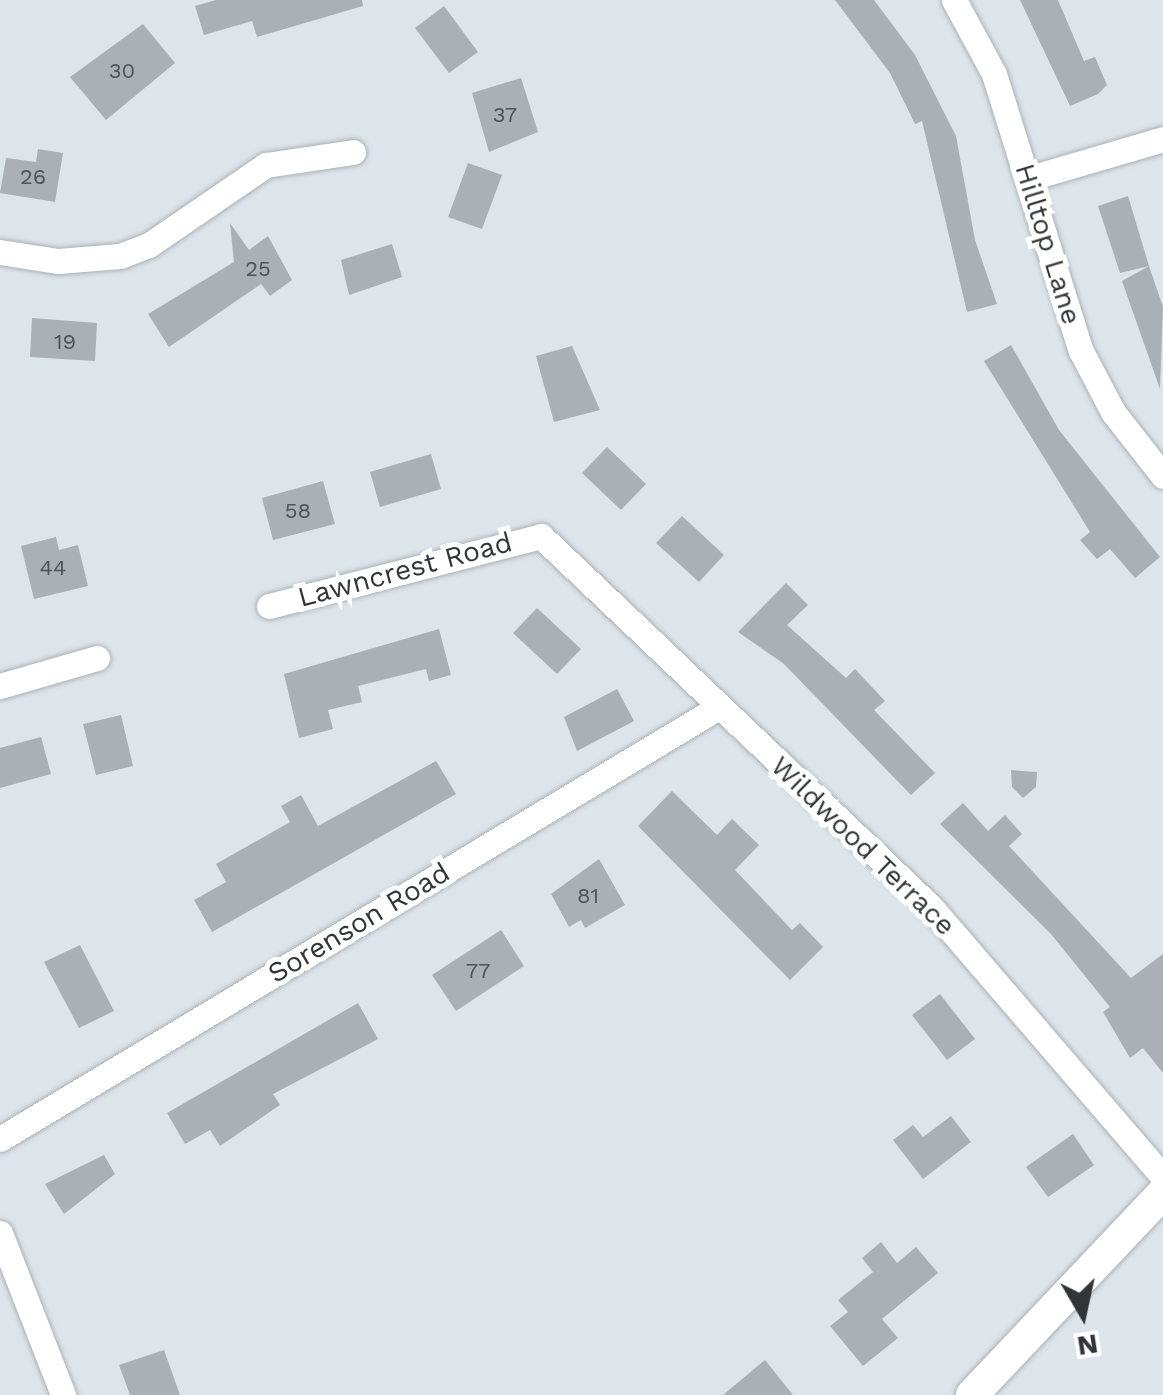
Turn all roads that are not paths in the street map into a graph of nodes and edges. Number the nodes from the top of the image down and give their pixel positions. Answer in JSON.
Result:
{"nodes":[{"id":1,"x":954,"y":0,"type":"edge"},
{"id":2,"x":1163,"y":139,"type":"edge"},
{"id":3,"x":353,"y":152,"type":"dead end"},
{"id":4,"x":1030,"y":178,"type":"junction"},
{"id":5,"x":0,"y":252,"type":"edge"},
{"id":6,"x":1163,"y":476,"type":"edge"},
{"id":7,"x":541,"y":536,"type":"joint"},
{"id":8,"x":268,"y":606,"type":"dead end"},
{"id":9,"x":97,"y":658,"type":"dead end"},
{"id":10,"x":0,"y":686,"type":"edge"},
{"id":11,"x":718,"y":707,"type":"junction"},
{"id":12,"x":0,"y":1139,"type":"edge"},
{"id":13,"x":1163,"y":1177,"type":"edge"},
{"id":14,"x":1163,"y":1194,"type":"edge"},
{"id":15,"x":0,"y":1233,"type":"edge"},
{"id":16,"x":63,"y":1395,"type":"edge"},
{"id":17,"x":972,"y":1395,"type":"edge"}],
"edges":[{"from":1,"to":4,"type":"street","name":"Hilltop Lane"},
{"from":2,"to":4,"type":"street"},
{"from":3,"to":5,"type":"street"},
{"from":4,"to":6,"type":"street","name":"Hilltop Lane"},
{"from":7,"to":8,"type":"street","name":"Lawncrest Road"},
{"from":7,"to":11,"type":"street","name":"Wildwood Terrace"},
{"from":9,"to":10,"type":"street"},
{"from":11,"to":12,"type":"street","name":"Sorenson Road"},
{"from":11,"to":13,"type":"street","name":"Wildwood Terrace"},
{"from":14,"to":17,"type":"street"},
{"from":15,"to":16,"type":"street"}]}
